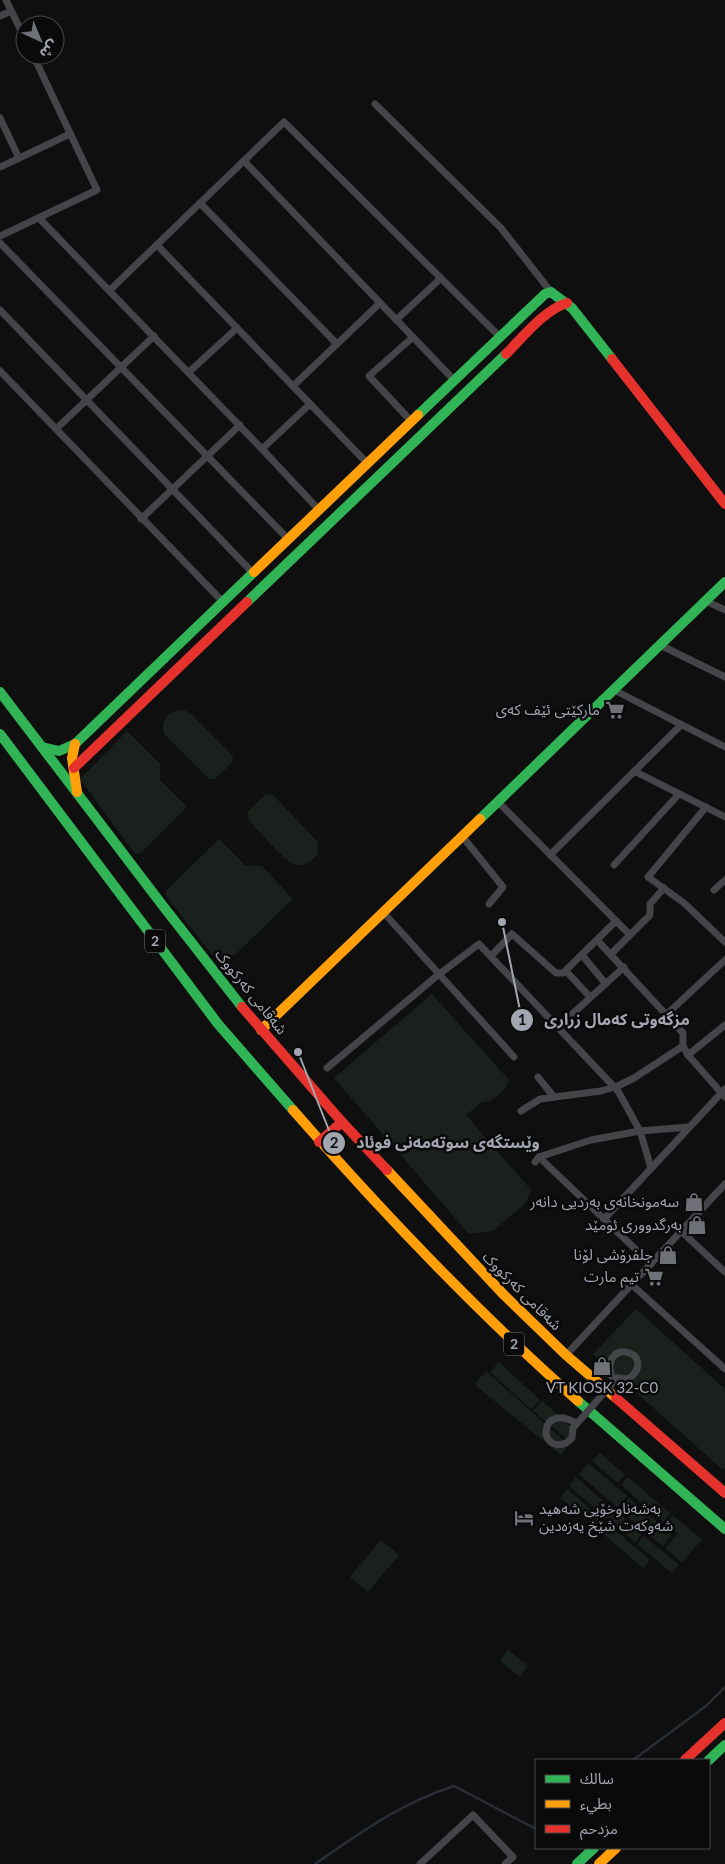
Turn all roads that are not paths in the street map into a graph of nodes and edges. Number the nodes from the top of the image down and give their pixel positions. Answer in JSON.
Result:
{"nodes":[{"id":1,"x":6,"y":0,"type":"edge"},
{"id":2,"x":11,"y":10,"type":"junction"},
{"id":3,"x":0,"y":16,"type":"edge"},
{"id":4,"x":15,"y":18,"type":"edge"},
{"id":5,"x":38,"y":65,"type":"edge"},
{"id":6,"x":375,"y":104,"type":"dead end"},
{"id":7,"x":0,"y":118,"type":"edge"},
{"id":8,"x":70,"y":134,"type":"junction"},
{"id":9,"x":19,"y":158,"type":"junction"},
{"id":10,"x":244,"y":161,"type":"junction"},
{"id":11,"x":0,"y":167,"type":"edge"},
{"id":12,"x":200,"y":203,"type":"junction"},
{"id":13,"x":39,"y":218,"type":"junction"},
{"id":14,"x":0,"y":236,"type":"edge"},
{"id":15,"x":0,"y":243,"type":"edge"},
{"id":16,"x":157,"y":245,"type":"junction"},
{"id":17,"x":441,"y":278,"type":"junction"},
{"id":18,"x":110,"y":290,"type":"junction"},
{"id":19,"x":551,"y":292,"type":"junction"},
{"id":20,"x":380,"y":303,"type":"junction"},
{"id":21,"x":567,"y":303,"type":"junction"},
{"id":22,"x":0,"y":310,"type":"edge"},
{"id":23,"x":396,"y":320,"type":"junction"},
{"id":24,"x":237,"y":328,"type":"junction"},
{"id":25,"x":154,"y":336,"type":"junction"},
{"id":26,"x":413,"y":337,"type":"junction"},
{"id":27,"x":500,"y":337,"type":"junction"},
{"id":28,"x":337,"y":344,"type":"junction"},
{"id":29,"x":121,"y":367,"type":"junction"},
{"id":30,"x":0,"y":371,"type":"edge"},
{"id":31,"x":189,"y":372,"type":"junction"},
{"id":32,"x":455,"y":381,"type":"junction"},
{"id":33,"x":293,"y":386,"type":"junction"},
{"id":34,"x":86,"y":400,"type":"junction"},
{"id":35,"x":310,"y":404,"type":"junction"},
{"id":36,"x":423,"y":412,"type":"junction"},
{"id":37,"x":412,"y":422,"type":"junction"},
{"id":38,"x":433,"y":423,"type":"junction"},
{"id":39,"x":240,"y":425,"type":"junction"},
{"id":40,"x":56,"y":429,"type":"junction"},
{"id":41,"x":262,"y":449,"type":"junction"},
{"id":42,"x":208,"y":456,"type":"junction"},
{"id":43,"x":368,"y":464,"type":"junction"},
{"id":44,"x":173,"y":489,"type":"junction"},
{"id":45,"x":725,"y":504,"type":"edge"},
{"id":46,"x":320,"y":511,"type":"junction"},
{"id":47,"x":141,"y":519,"type":"junction"},
{"id":48,"x":289,"y":540,"type":"junction"},
{"id":49,"x":274,"y":554,"type":"junction"},
{"id":50,"x":285,"y":566,"type":"junction"},
{"id":51,"x":254,"y":574,"type":"junction"},
{"id":52,"x":725,"y":582,"type":"edge"},
{"id":53,"x":706,"y":601,"type":"junction"},
{"id":54,"x":224,"y":603,"type":"junction"},
{"id":55,"x":725,"y":610,"type":"edge"},
{"id":56,"x":660,"y":645,"type":"junction"},
{"id":57,"x":725,"y":677,"type":"edge"},
{"id":58,"x":614,"y":690,"type":"junction"},
{"id":59,"x":0,"y":692,"type":"edge"},
{"id":60,"x":681,"y":725,"type":"junction"},
{"id":61,"x":0,"y":734,"type":"edge"},
{"id":62,"x":75,"y":744,"type":"junction"},
{"id":63,"x":42,"y":747,"type":"junction"},
{"id":64,"x":725,"y":747,"type":"edge"},
{"id":65,"x":74,"y":768,"type":"junction"},
{"id":66,"x":634,"y":771,"type":"junction"},
{"id":67,"x":77,"y":792,"type":"junction"},
{"id":68,"x":679,"y":794,"type":"junction"},
{"id":69,"x":498,"y":802,"type":"junction"},
{"id":70,"x":706,"y":807,"type":"junction"},
{"id":71,"x":725,"y":817,"type":"edge"},
{"id":72,"x":462,"y":836,"type":"junction"},
{"id":73,"x":550,"y":854,"type":"junction"},
{"id":74,"x":614,"y":865,"type":"dead end"},
{"id":75,"x":725,"y":880,"type":"edge"},
{"id":76,"x":664,"y":888,"type":"junction"},
{"id":77,"x":714,"y":890,"type":"dead end"},
{"id":78,"x":488,"y":904,"type":"dead end"},
{"id":79,"x":383,"y":912,"type":"junction"},
{"id":80,"x":616,"y":921,"type":"junction"},
{"id":81,"x":630,"y":935,"type":"junction"},
{"id":82,"x":597,"y":940,"type":"junction"},
{"id":83,"x":725,"y":942,"type":"edge"},
{"id":84,"x":612,"y":954,"type":"junction"},
{"id":85,"x":582,"y":955,"type":"junction"},
{"id":86,"x":491,"y":956,"type":"junction"},
{"id":87,"x":725,"y":960,"type":"edge"},
{"id":88,"x":624,"y":967,"type":"junction"},
{"id":89,"x":566,"y":971,"type":"junction"},
{"id":90,"x":438,"y":975,"type":"junction"},
{"id":91,"x":605,"y":983,"type":"junction"},
{"id":92,"x":590,"y":997,"type":"junction"},
{"id":93,"x":667,"y":1014,"type":"junction"},
{"id":94,"x":725,"y":1025,"type":"edge"},
{"id":95,"x":558,"y":1027,"type":"junction"},
{"id":96,"x":260,"y":1030,"type":"junction"},
{"id":97,"x":683,"y":1046,"type":"junction"},
{"id":98,"x":688,"y":1055,"type":"junction"},
{"id":99,"x":514,"y":1057,"type":"dead end"},
{"id":100,"x":327,"y":1068,"type":"dead end"},
{"id":101,"x":538,"y":1077,"type":"dead end"},
{"id":102,"x":614,"y":1087,"type":"junction"},
{"id":103,"x":724,"y":1094,"type":"edge"},
{"id":104,"x":554,"y":1097,"type":"junction"},
{"id":105,"x":521,"y":1111,"type":"dead end"},
{"id":106,"x":342,"y":1122,"type":"junction"},
{"id":107,"x":689,"y":1127,"type":"junction"},
{"id":108,"x":640,"y":1131,"type":"junction"},
{"id":109,"x":319,"y":1142,"type":"junction"},
{"id":110,"x":652,"y":1168,"type":"junction"},
{"id":111,"x":725,"y":1184,"type":"edge"},
{"id":112,"x":604,"y":1219,"type":"junction"},
{"id":113,"x":681,"y":1231,"type":"junction"},
{"id":114,"x":651,"y":1264,"type":"junction"},
{"id":115,"x":725,"y":1272,"type":"edge"},
{"id":116,"x":632,"y":1284,"type":"junction"},
{"id":117,"x":566,"y":1355,"type":"junction"},
{"id":118,"x":725,"y":1369,"type":"edge"},
{"id":119,"x":612,"y":1378,"type":"dead end"},
{"id":120,"x":574,"y":1422,"type":"dead end"},
{"id":121,"x":725,"y":1493,"type":"edge"},
{"id":122,"x":725,"y":1529,"type":"edge"},
{"id":123,"x":725,"y":1723,"type":"edge"},
{"id":124,"x":725,"y":1745,"type":"edge"},
{"id":125,"x":686,"y":1759,"type":"edge"},
{"id":126,"x":710,"y":1759,"type":"edge"},
{"id":127,"x":593,"y":1849,"type":"edge"},
{"id":128,"x":615,"y":1849,"type":"edge"},
{"id":129,"x":420,"y":1864,"type":"edge"},
{"id":130,"x":505,"y":1864,"type":"edge"},
{"id":131,"x":577,"y":1864,"type":"edge"},
{"id":132,"x":599,"y":1864,"type":"edge"}],
"edges":[{"from":1,"to":2,"type":"street"},
{"from":2,"to":3,"type":"street"},
{"from":2,"to":4,"type":"street"},
{"from":5,"to":8,"type":"street"},
{"from":6,"to":19,"type":"street"},
{"from":7,"to":9,"type":"street"},
{"from":8,"to":9,"type":"street"},
{"from":8,"to":13,"type":"street"},
{"from":9,"to":11,"type":"street"},
{"from":10,"to":12,"type":"street"},
{"from":10,"to":17,"type":"street"},
{"from":10,"to":20,"type":"street"},
{"from":12,"to":16,"type":"street"},
{"from":12,"to":28,"type":"street"},
{"from":13,"to":14,"type":"street"},
{"from":13,"to":18,"type":"street"},
{"from":15,"to":29,"type":"street"},
{"from":16,"to":18,"type":"street"},
{"from":16,"to":24,"type":"street"},
{"from":17,"to":23,"type":"street"},
{"from":17,"to":27,"type":"street"},
{"from":18,"to":25,"type":"street"},
{"from":19,"to":21,"type":"main road"},
{"from":19,"to":27,"type":"main road"},
{"from":20,"to":23,"type":"street"},
{"from":20,"to":28,"type":"street"},
{"from":21,"to":38,"type":"main road"},
{"from":21,"to":45,"type":"main road"},
{"from":22,"to":34,"type":"street"},
{"from":23,"to":26,"type":"street"},
{"from":24,"to":31,"type":"street"},
{"from":24,"to":33,"type":"street"},
{"from":25,"to":29,"type":"street"},
{"from":25,"to":31,"type":"street"},
{"from":26,"to":32,"type":"street"},
{"from":26,"to":37,"type":"street"},
{"from":27,"to":32,"type":"main road"},
{"from":28,"to":33,"type":"street"},
{"from":29,"to":34,"type":"street"},
{"from":29,"to":42,"type":"street"},
{"from":30,"to":40,"type":"street"},
{"from":31,"to":39,"type":"street"},
{"from":32,"to":36,"type":"main road"},
{"from":33,"to":35,"type":"street"},
{"from":34,"to":40,"type":"street"},
{"from":34,"to":44,"type":"street"},
{"from":35,"to":41,"type":"street"},
{"from":35,"to":43,"type":"street"},
{"from":36,"to":37,"type":"main road"},
{"from":36,"to":38,"type":"main road"},
{"from":37,"to":43,"type":"main road"},
{"from":38,"to":50,"type":"main road"},
{"from":39,"to":41,"type":"street"},
{"from":39,"to":42,"type":"street"},
{"from":40,"to":47,"type":"street"},
{"from":41,"to":46,"type":"street"},
{"from":42,"to":44,"type":"street"},
{"from":42,"to":48,"type":"street"},
{"from":43,"to":46,"type":"main road"},
{"from":44,"to":47,"type":"street"},
{"from":44,"to":51,"type":"street"},
{"from":46,"to":48,"type":"main road"},
{"from":47,"to":54,"type":"street"},
{"from":48,"to":49,"type":"main road"},
{"from":49,"to":50,"type":"main road"},
{"from":49,"to":51,"type":"main road"},
{"from":50,"to":65,"type":"main road"},
{"from":51,"to":54,"type":"main road"},
{"from":52,"to":53,"type":"main road"},
{"from":53,"to":55,"type":"street"},
{"from":53,"to":56,"type":"main road"},
{"from":54,"to":62,"type":"main road"},
{"from":56,"to":57,"type":"street"},
{"from":56,"to":58,"type":"main road"},
{"from":58,"to":60,"type":"street"},
{"from":58,"to":69,"type":"main road"},
{"from":59,"to":63,"type":"main road","name":"شەقامی کەرکووک","number":"2"},
{"from":60,"to":64,"type":"street"},
{"from":60,"to":66,"type":"street"},
{"from":61,"to":109,"type":"main road","number":"2"},
{"from":62,"to":63,"type":"main road"},
{"from":62,"to":65,"type":"main road"},
{"from":63,"to":67,"type":"main road","name":"شەقامی کەرکووک","number":"2"},
{"from":65,"to":67,"type":"main road"},
{"from":66,"to":68,"type":"street"},
{"from":66,"to":73,"type":"street"},
{"from":67,"to":96,"type":"main road","name":"شەقامی کەرکووک","number":"2"},
{"from":68,"to":70,"type":"street"},
{"from":68,"to":74,"type":"street"},
{"from":69,"to":72,"type":"main road"},
{"from":69,"to":73,"type":"street"},
{"from":70,"to":71,"type":"street"},
{"from":70,"to":76,"type":"street"},
{"from":72,"to":78,"type":"street"},
{"from":72,"to":79,"type":"main road"},
{"from":73,"to":80,"type":"street"},
{"from":75,"to":77,"type":"street"},
{"from":76,"to":81,"type":"street"},
{"from":76,"to":83,"type":"street"},
{"from":79,"to":90,"type":"street"},
{"from":79,"to":96,"type":"main road"},
{"from":80,"to":81,"type":"street"},
{"from":80,"to":82,"type":"street"},
{"from":81,"to":84,"type":"street"},
{"from":82,"to":84,"type":"street"},
{"from":82,"to":85,"type":"street"},
{"from":84,"to":88,"type":"street"},
{"from":85,"to":89,"type":"street"},
{"from":85,"to":91,"type":"street"},
{"from":86,"to":89,"type":"street"},
{"from":86,"to":90,"type":"street"},
{"from":86,"to":95,"type":"street"},
{"from":87,"to":93,"type":"street"},
{"from":88,"to":91,"type":"street"},
{"from":88,"to":93,"type":"street"},
{"from":89,"to":92,"type":"street"},
{"from":90,"to":99,"type":"street"},
{"from":90,"to":100,"type":"street"},
{"from":91,"to":92,"type":"street"},
{"from":92,"to":95,"type":"street"},
{"from":93,"to":97,"type":"street"},
{"from":94,"to":98,"type":"street"},
{"from":95,"to":102,"type":"street"},
{"from":96,"to":106,"type":"main road","name":"شەقامی کەرکووک","number":"2"},
{"from":97,"to":98,"type":"street"},
{"from":97,"to":102,"type":"street"},
{"from":98,"to":103,"type":"street"},
{"from":101,"to":104,"type":"street"},
{"from":102,"to":104,"type":"street"},
{"from":102,"to":108,"type":"street"},
{"from":103,"to":107,"type":"street"},
{"from":104,"to":105,"type":"street"},
{"from":106,"to":109,"type":"main road"},
{"from":106,"to":117,"type":"main road","name":"شەقامی کەرکووک","number":"2"},
{"from":107,"to":108,"type":"street"},
{"from":107,"to":110,"type":"street"},
{"from":108,"to":110,"type":"street"},
{"from":108,"to":112,"type":"street"},
{"from":109,"to":122,"type":"main road","number":"2"},
{"from":110,"to":112,"type":"street"},
{"from":111,"to":113,"type":"street"},
{"from":112,"to":114,"type":"street"},
{"from":113,"to":114,"type":"street"},
{"from":113,"to":115,"type":"street"},
{"from":114,"to":116,"type":"street"},
{"from":116,"to":117,"type":"street"},
{"from":116,"to":118,"type":"street"},
{"from":117,"to":121,"type":"main road","name":"شەقامی کەرکووک","number":"2"},
{"from":119,"to":120,"type":"street","bridge":true},
{"from":123,"to":125,"type":"main road"},
{"from":124,"to":126,"type":"main road"},
{"from":127,"to":131,"type":"main road"},
{"from":128,"to":132,"type":"main road"},
{"from":129,"to":130,"type":"street"}]}
